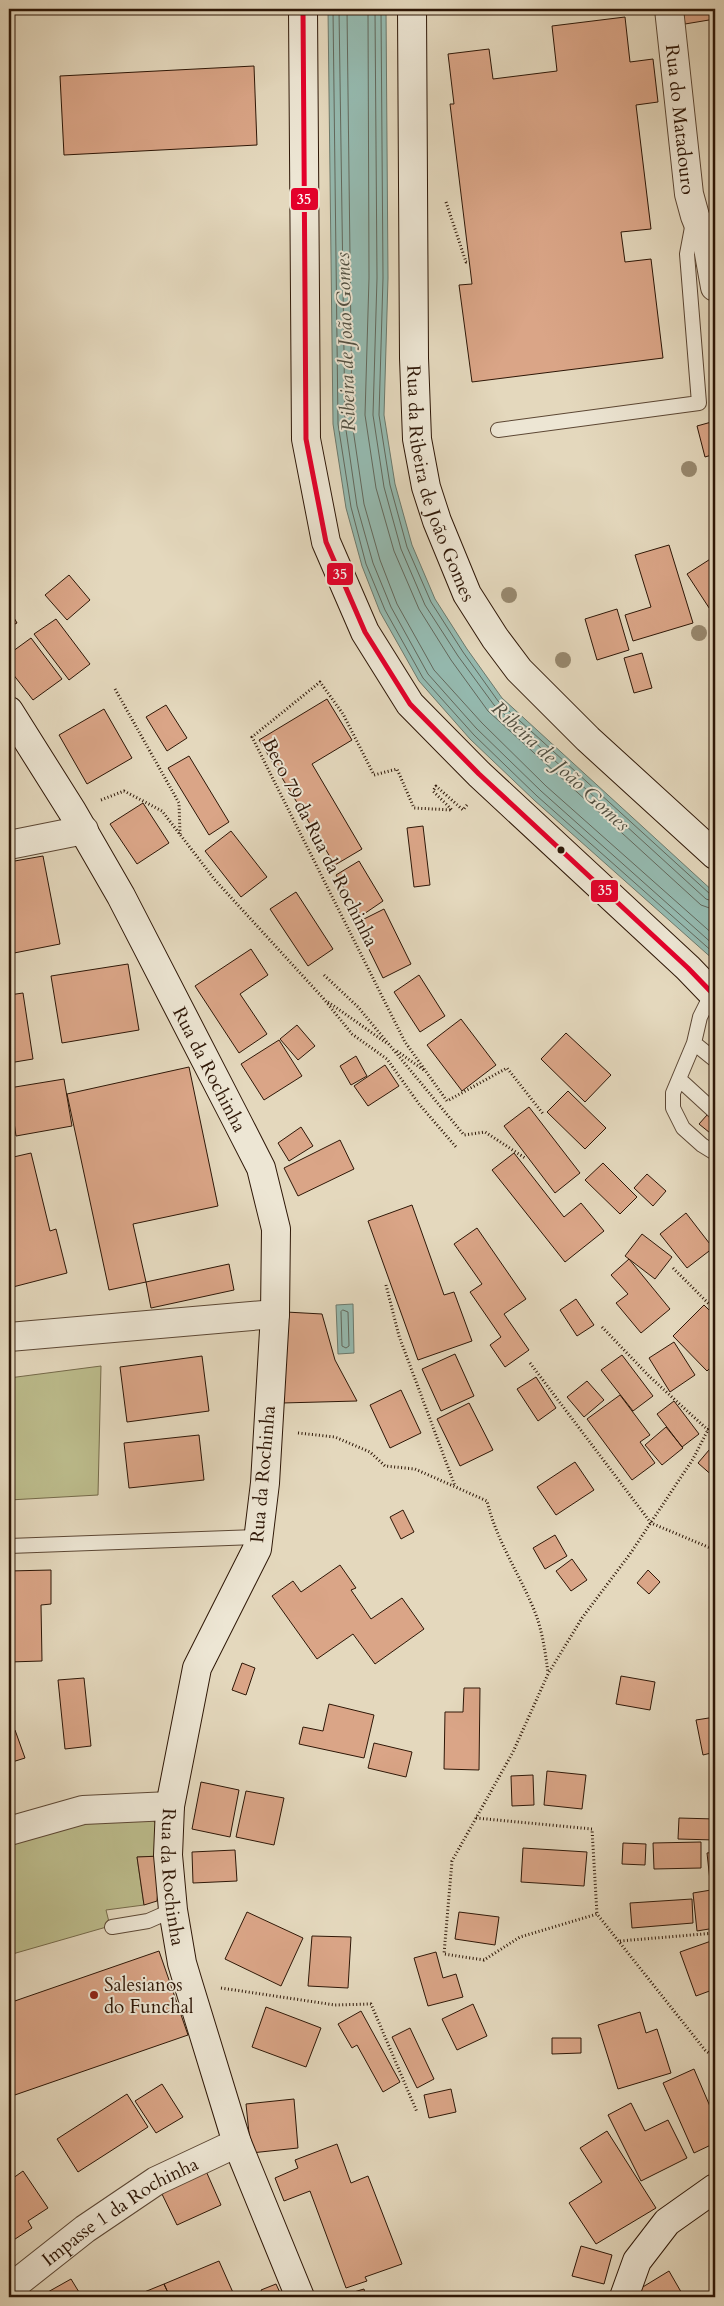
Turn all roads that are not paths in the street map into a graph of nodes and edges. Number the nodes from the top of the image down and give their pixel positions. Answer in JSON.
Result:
{"nodes":[{"id":1,"x":303,"y":9,"type":"edge"},
{"id":2,"x":412,"y":9,"type":"edge"},
{"id":3,"x":668,"y":9,"type":"edge"},
{"id":4,"x":695,"y":216,"type":"junction"},
{"id":5,"x":715,"y":288,"type":"edge"},
{"id":6,"x":498,"y":430,"type":"dead end"},
{"id":7,"x":9,"y":711,"type":"edge"},
{"id":8,"x":78,"y":820,"type":"junction"},
{"id":9,"x":9,"y":845,"type":"edge"},
{"id":10,"x":715,"y":855,"type":"edge"},
{"id":11,"x":714,"y":995,"type":"edge"},
{"id":12,"x":694,"y":1043,"type":"junction"},
{"id":13,"x":715,"y":1060,"type":"edge"},
{"id":14,"x":679,"y":1079,"type":"junction"},
{"id":15,"x":715,"y":1112,"type":"edge"},
{"id":16,"x":715,"y":1152,"type":"edge"},
{"id":17,"x":275,"y":1314,"type":"junction"},
{"id":18,"x":9,"y":1337,"type":"edge"},
{"id":19,"x":258,"y":1537,"type":"junction"},
{"id":20,"x":9,"y":1546,"type":"edge"},
{"id":21,"x":170,"y":1806,"type":"junction"},
{"id":22,"x":9,"y":1831,"type":"edge"},
{"id":23,"x":174,"y":1910,"type":"junction"},
{"id":24,"x":112,"y":1927,"type":"dead end"},
{"id":25,"x":237,"y":2143,"type":"junction"},
{"id":26,"x":715,"y":2188,"type":"edge"},
{"id":27,"x":9,"y":2289,"type":"edge"},
{"id":28,"x":300,"y":2297,"type":"edge"},
{"id":29,"x":624,"y":2297,"type":"edge"}],
"edges":[{"from":1,"to":11,"type":"street"},
{"from":2,"to":10,"type":"street","name":"Rua da Ribeira de João Gomes"},
{"from":3,"to":4,"type":"street","name":"Rua do Matadouro"},
{"from":4,"to":5,"type":"street","name":"Rua do Matadouro"},
{"from":4,"to":6,"type":"lane"},
{"from":7,"to":8,"type":"street","name":"Rua da Rochinha"},
{"from":8,"to":9,"type":"street"},
{"from":8,"to":17,"type":"street","name":"Rua da Rochinha"},
{"from":11,"to":12,"type":"lane"},
{"from":12,"to":13,"type":"lane"},
{"from":12,"to":14,"type":"lane"},
{"from":14,"to":15,"type":"lane"},
{"from":14,"to":16,"type":"lane"},
{"from":17,"to":18,"type":"street"},
{"from":17,"to":19,"type":"street","name":"Rua da Rochinha"},
{"from":19,"to":20,"type":"lane"},
{"from":19,"to":21,"type":"street","name":"Rua da Rochinha"},
{"from":21,"to":22,"type":"street"},
{"from":21,"to":23,"type":"street","name":"Rua da Rochinha"},
{"from":23,"to":24,"type":"lane"},
{"from":23,"to":25,"type":"street","name":"Rua da Rochinha"},
{"from":25,"to":27,"type":"street","name":"Impasse 1 da Rochinha"},
{"from":25,"to":28,"type":"street","name":"Rua da Rochinha"},
{"from":26,"to":29,"type":"street"}]}
